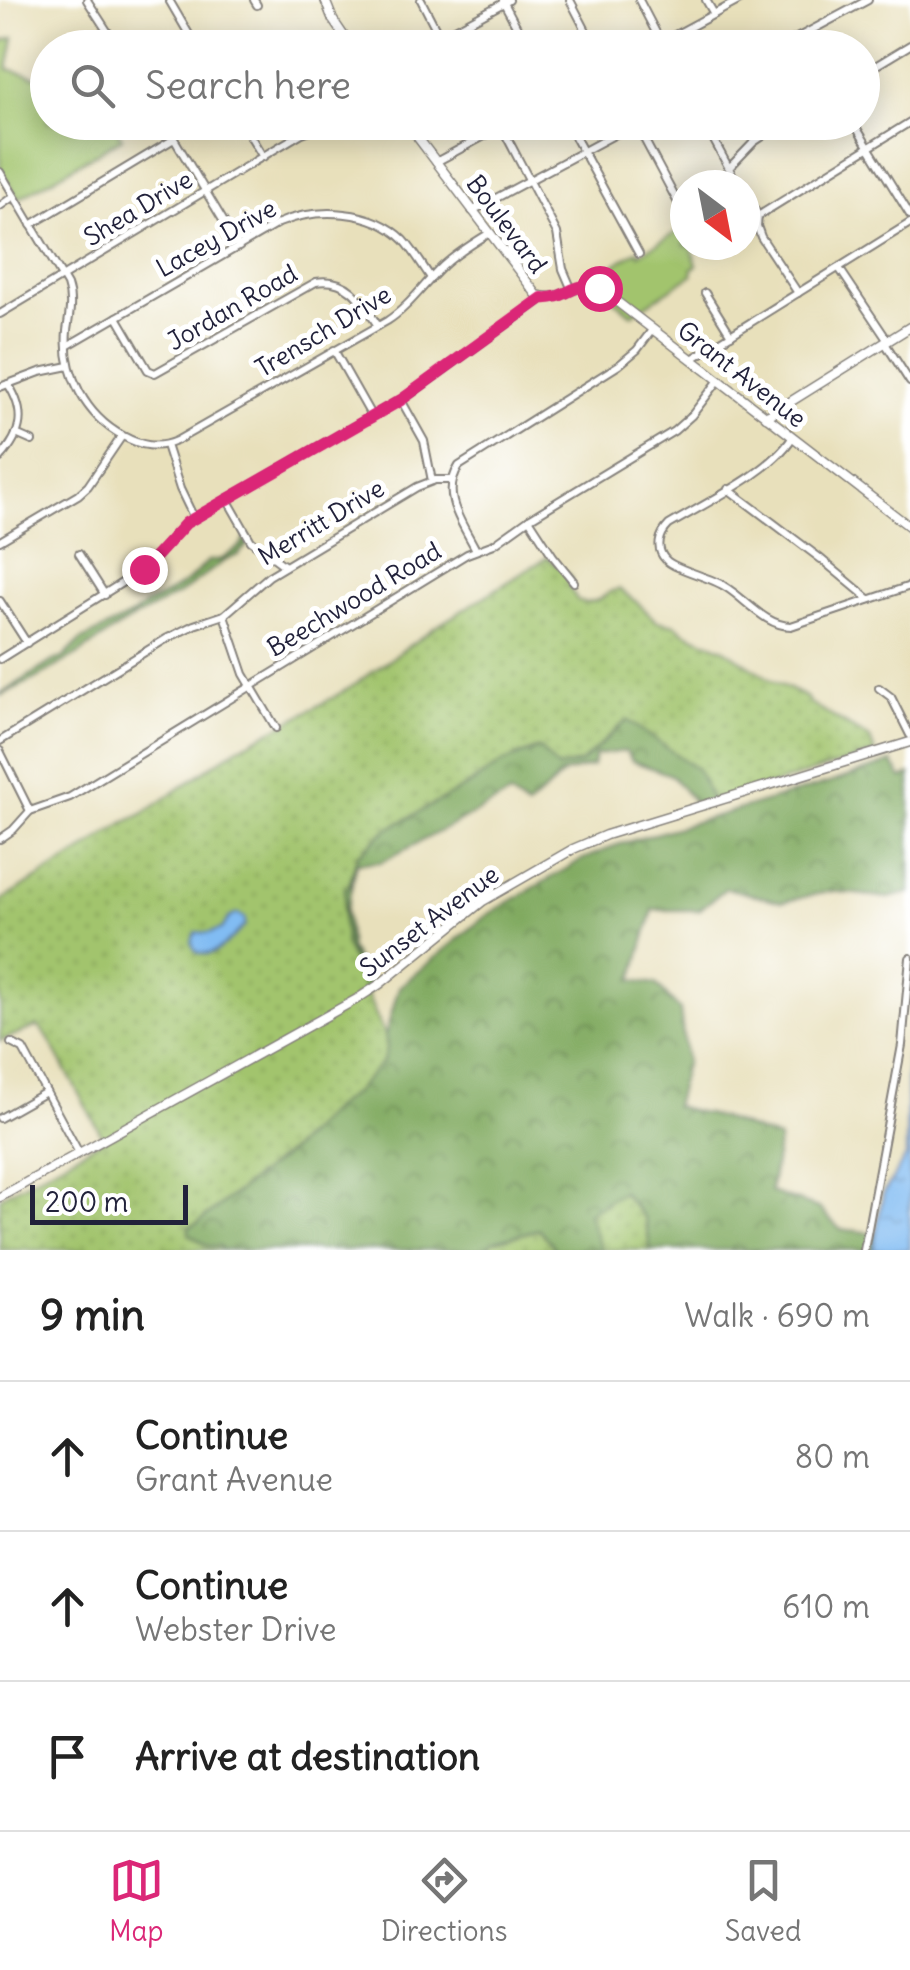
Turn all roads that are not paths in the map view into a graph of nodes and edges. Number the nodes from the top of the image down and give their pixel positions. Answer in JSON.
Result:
{"nodes":[{"id":1,"x":87,"y":0,"type":"edge"},
{"id":2,"x":169,"y":0,"type":"edge"},
{"id":3,"x":324,"y":0,"type":"edge"},
{"id":4,"x":422,"y":0,"type":"edge"},
{"id":5,"x":570,"y":0,"type":"edge"},
{"id":6,"x":639,"y":0,"type":"edge"},
{"id":7,"x":706,"y":0,"type":"edge"},
{"id":8,"x":740,"y":0,"type":"edge"},
{"id":9,"x":868,"y":0,"type":"edge"},
{"id":10,"x":505,"y":1,"type":"edge"},
{"id":11,"x":714,"y":14,"type":"junction"},
{"id":12,"x":106,"y":30,"type":"edge"},
{"id":13,"x":186,"y":30,"type":"edge"},
{"id":14,"x":340,"y":30,"type":"edge"},
{"id":15,"x":437,"y":30,"type":"edge"},
{"id":16,"x":454,"y":30,"type":"edge"},
{"id":17,"x":519,"y":30,"type":"edge"},
{"id":18,"x":586,"y":30,"type":"edge"},
{"id":19,"x":655,"y":30,"type":"edge"},
{"id":20,"x":688,"y":30,"type":"edge"},
{"id":21,"x":811,"y":30,"type":"edge"},
{"id":22,"x":910,"y":45,"type":"edge"},
{"id":23,"x":880,"y":63,"type":"edge"},
{"id":24,"x":910,"y":122,"type":"edge"},
{"id":25,"x":172,"y":140,"type":"edge"},
{"id":26,"x":175,"y":140,"type":"edge"},
{"id":27,"x":253,"y":140,"type":"edge"},
{"id":28,"x":290,"y":140,"type":"edge"},
{"id":29,"x":419,"y":140,"type":"edge"},
{"id":30,"x":474,"y":140,"type":"edge"},
{"id":31,"x":508,"y":140,"type":"edge"},
{"id":32,"x":577,"y":140,"type":"edge"},
{"id":33,"x":605,"y":140,"type":"edge"},
{"id":34,"x":645,"y":140,"type":"edge"},
{"id":35,"x":713,"y":140,"type":"edge"},
{"id":36,"x":757,"y":140,"type":"edge"},
{"id":37,"x":864,"y":140,"type":"edge"},
{"id":38,"x":880,"y":140,"type":"edge"},
{"id":39,"x":880,"y":140,"type":"edge"},
{"id":40,"x":868,"y":147,"type":"junction"},
{"id":41,"x":583,"y":152,"type":"junction"},
{"id":42,"x":263,"y":156,"type":"junction"},
{"id":43,"x":435,"y":162,"type":"junction"},
{"id":44,"x":728,"y":168,"type":"joint"},
{"id":45,"x":0,"y":172,"type":"edge"},
{"id":46,"x":530,"y":180,"type":"junction"},
{"id":47,"x":670,"y":188,"type":"edge"},
{"id":48,"x":205,"y":191,"type":"junction"},
{"id":49,"x":14,"y":196,"type":"junction"},
{"id":50,"x":0,"y":206,"type":"edge"},
{"id":51,"x":472,"y":211,"type":"junction"},
{"id":52,"x":760,"y":214,"type":"edge"},
{"id":53,"x":910,"y":215,"type":"edge"},
{"id":54,"x":910,"y":224,"type":"edge"},
{"id":55,"x":31,"y":225,"type":"junction"},
{"id":56,"x":488,"y":234,"type":"junction"},
{"id":57,"x":760,"y":234,"type":"edge"},
{"id":58,"x":239,"y":246,"type":"junction"},
{"id":59,"x":639,"y":254,"type":"dead end"},
{"id":60,"x":838,"y":268,"type":"junction"},
{"id":61,"x":62,"y":276,"type":"junction"},
{"id":62,"x":431,"y":278,"type":"junction"},
{"id":63,"x":572,"y":290,"type":"junction"},
{"id":64,"x":705,"y":293,"type":"dead end"},
{"id":65,"x":798,"y":293,"type":"junction"},
{"id":66,"x":542,"y":298,"type":"junction"},
{"id":67,"x":0,"y":314,"type":"edge"},
{"id":68,"x":117,"y":317,"type":"junction"},
{"id":69,"x":378,"y":326,"type":"junction"},
{"id":70,"x":910,"y":327,"type":"edge"},
{"id":71,"x":652,"y":330,"type":"junction"},
{"id":72,"x":731,"y":335,"type":"junction"},
{"id":73,"x":886,"y":342,"type":"junction"},
{"id":74,"x":67,"y":346,"type":"junction"},
{"id":75,"x":334,"y":350,"type":"junction"},
{"id":76,"x":692,"y":360,"type":"junction"},
{"id":77,"x":70,"y":366,"type":"junction"},
{"id":78,"x":720,"y":380,"type":"junction"},
{"id":79,"x":910,"y":382,"type":"edge"},
{"id":80,"x":4,"y":385,"type":"edge"},
{"id":81,"x":401,"y":400,"type":"junction"},
{"id":82,"x":372,"y":417,"type":"junction"},
{"id":83,"x":766,"y":417,"type":"junction"},
{"id":84,"x":16,"y":434,"type":"junction"},
{"id":85,"x":122,"y":436,"type":"junction"},
{"id":86,"x":792,"y":438,"type":"junction"},
{"id":87,"x":32,"y":441,"type":"dead end"},
{"id":88,"x":166,"y":445,"type":"junction"},
{"id":89,"x":0,"y":458,"type":"edge"},
{"id":90,"x":452,"y":480,"type":"junction"},
{"id":91,"x":432,"y":481,"type":"junction"},
{"id":92,"x":728,"y":489,"type":"junction"},
{"id":93,"x":227,"y":499,"type":"junction"},
{"id":94,"x":194,"y":518,"type":"junction"},
{"id":95,"x":530,"y":519,"type":"junction"},
{"id":96,"x":910,"y":527,"type":"edge"},
{"id":97,"x":0,"y":540,"type":"edge"},
{"id":98,"x":476,"y":550,"type":"junction"},
{"id":99,"x":79,"y":554,"type":"dead end"},
{"id":100,"x":285,"y":566,"type":"junction"},
{"id":101,"x":574,"y":582,"type":"dead end"},
{"id":102,"x":910,"y":586,"type":"edge"},
{"id":103,"x":104,"y":595,"type":"junction"},
{"id":104,"x":870,"y":600,"type":"junction"},
{"id":105,"x":0,"y":601,"type":"edge"},
{"id":106,"x":224,"y":615,"type":"junction"},
{"id":107,"x":27,"y":642,"type":"junction"},
{"id":108,"x":0,"y":659,"type":"edge"},
{"id":109,"x":250,"y":686,"type":"junction"},
{"id":110,"x":879,"y":688,"type":"dead end"},
{"id":111,"x":276,"y":728,"type":"dead end"},
{"id":112,"x":910,"y":738,"type":"edge"},
{"id":113,"x":0,"y":741,"type":"edge"},
{"id":114,"x":0,"y":752,"type":"edge"},
{"id":115,"x":30,"y":811,"type":"junction"},
{"id":116,"x":0,"y":840,"type":"edge"},
{"id":117,"x":910,"y":958,"type":"edge"},
{"id":118,"x":11,"y":1043,"type":"dead end"},
{"id":119,"x":46,"y":1092,"type":"junction"},
{"id":120,"x":0,"y":1118,"type":"edge"},
{"id":121,"x":79,"y":1153,"type":"junction"},
{"id":122,"x":0,"y":1197,"type":"edge"},
{"id":123,"x":864,"y":1250,"type":"edge"}],
"edges":[{"from":1,"to":12,"type":"street"},
{"from":2,"to":13,"type":"street"},
{"from":3,"to":14,"type":"street"},
{"from":4,"to":15,"type":"street"},
{"from":5,"to":18,"type":"street"},
{"from":6,"to":19,"type":"street"},
{"from":7,"to":11,"type":"street"},
{"from":8,"to":11,"type":"street"},
{"from":9,"to":21,"type":"street"},
{"from":10,"to":16,"type":"street"},
{"from":10,"to":17,"type":"street"},
{"from":11,"to":20,"type":"street"},
{"from":22,"to":23,"type":"street"},
{"from":24,"to":39,"type":"street"},
{"from":25,"to":55,"type":"street"},
{"from":26,"to":48,"type":"street"},
{"from":27,"to":42,"type":"street"},
{"from":28,"to":42,"type":"street","name":"Shea Drive"},
{"from":29,"to":43,"type":"street","name":"Boulevard"},
{"from":30,"to":43,"type":"street"},
{"from":31,"to":46,"type":"street"},
{"from":32,"to":41,"type":"street"},
{"from":33,"to":41,"type":"street"},
{"from":34,"to":47,"type":"street"},
{"from":35,"to":44,"type":"street"},
{"from":36,"to":44,"type":"street"},
{"from":37,"to":40,"type":"street"},
{"from":38,"to":40,"type":"street"},
{"from":40,"to":52,"type":"street"},
{"from":40,"to":53,"type":"street"},
{"from":41,"to":46,"type":"street"},
{"from":41,"to":59,"type":"street"},
{"from":42,"to":48,"type":"street","name":"Shea Drive"},
{"from":43,"to":51,"type":"street","name":"Boulevard"},
{"from":45,"to":49,"type":"street"},
{"from":46,"to":51,"type":"street"},
{"from":46,"to":63,"type":"street"},
{"from":48,"to":58,"type":"street"},
{"from":48,"to":61,"type":"street","name":"Shea Drive"},
{"from":49,"to":50,"type":"street"},
{"from":49,"to":55,"type":"street"},
{"from":51,"to":56,"type":"street","name":"Boulevard"},
{"from":54,"to":60,"type":"street"},
{"from":55,"to":61,"type":"street"},
{"from":56,"to":62,"type":"street","name":"Trensch Drive"},
{"from":56,"to":66,"type":"street","name":"Boulevard"},
{"from":57,"to":65,"type":"street"},
{"from":58,"to":62,"type":"street","name":"Lacey Drive"},
{"from":58,"to":68,"type":"street","name":"Lacey Drive"},
{"from":60,"to":65,"type":"street"},
{"from":60,"to":73,"type":"street"},
{"from":61,"to":67,"type":"street","name":"Shea Drive"},
{"from":61,"to":74,"type":"street"},
{"from":62,"to":69,"type":"street","name":"Trensch Drive"},
{"from":63,"to":66,"type":"street","name":"Grant Avenue"},
{"from":63,"to":71,"type":"street","name":"Grant Avenue"},
{"from":64,"to":72,"type":"street"},
{"from":65,"to":72,"type":"street"},
{"from":66,"to":81,"type":"street"},
{"from":68,"to":69,"type":"street","name":"Jordan Road"},
{"from":68,"to":74,"type":"street","name":"Lacey Drive"},
{"from":69,"to":75,"type":"street","name":"Trensch Drive"},
{"from":70,"to":73,"type":"street"},
{"from":71,"to":76,"type":"street","name":"Grant Avenue"},
{"from":71,"to":90,"type":"street"},
{"from":72,"to":76,"type":"street"},
{"from":73,"to":79,"type":"street"},
{"from":73,"to":83,"type":"street"},
{"from":74,"to":77,"type":"street"},
{"from":75,"to":82,"type":"street"},
{"from":75,"to":88,"type":"street","name":"Trensch Drive"},
{"from":76,"to":78,"type":"street","name":"Grant Avenue"},
{"from":77,"to":80,"type":"street"},
{"from":77,"to":85,"type":"street"},
{"from":78,"to":83,"type":"street","name":"Grant Avenue"},
{"from":78,"to":95,"type":"street","name":"Beechwood Road"},
{"from":80,"to":84,"type":"street"},
{"from":81,"to":82,"type":"street"},
{"from":81,"to":91,"type":"street"},
{"from":82,"to":93,"type":"street"},
{"from":83,"to":86,"type":"street","name":"Grant Avenue"},
{"from":84,"to":87,"type":"street"},
{"from":84,"to":89,"type":"street"},
{"from":85,"to":88,"type":"street"},
{"from":85,"to":97,"type":"street"},
{"from":86,"to":92,"type":"street"},
{"from":86,"to":96,"type":"street","name":"Grant Avenue"},
{"from":88,"to":94,"type":"street"},
{"from":90,"to":91,"type":"street","name":"Merritt Drive"},
{"from":90,"to":98,"type":"street"},
{"from":91,"to":100,"type":"street","name":"Merritt Drive"},
{"from":92,"to":104,"type":"street"},
{"from":92,"to":104,"type":"street"},
{"from":93,"to":94,"type":"street"},
{"from":93,"to":100,"type":"street"},
{"from":94,"to":103,"type":"street"},
{"from":95,"to":98,"type":"street","name":"Beechwood Road"},
{"from":95,"to":101,"type":"street"},
{"from":98,"to":109,"type":"street","name":"Beechwood Road"},
{"from":99,"to":103,"type":"street"},
{"from":100,"to":106,"type":"street","name":"Merritt Drive"},
{"from":102,"to":104,"type":"street"},
{"from":103,"to":107,"type":"street"},
{"from":105,"to":107,"type":"street"},
{"from":106,"to":109,"type":"street"},
{"from":106,"to":113,"type":"street","name":"Merritt Drive"},
{"from":107,"to":108,"type":"street"},
{"from":109,"to":111,"type":"street"},
{"from":109,"to":115,"type":"street","name":"Beechwood Road"},
{"from":110,"to":112,"type":"street"},
{"from":112,"to":121,"type":"street","name":"Sunset Avenue"},
{"from":114,"to":115,"type":"street"},
{"from":115,"to":116,"type":"street","name":"Beechwood Road"},
{"from":117,"to":123,"type":"street"},
{"from":118,"to":119,"type":"street"},
{"from":119,"to":120,"type":"street"},
{"from":119,"to":121,"type":"street"},
{"from":121,"to":122,"type":"street","name":"Sunset Avenue"}]}
